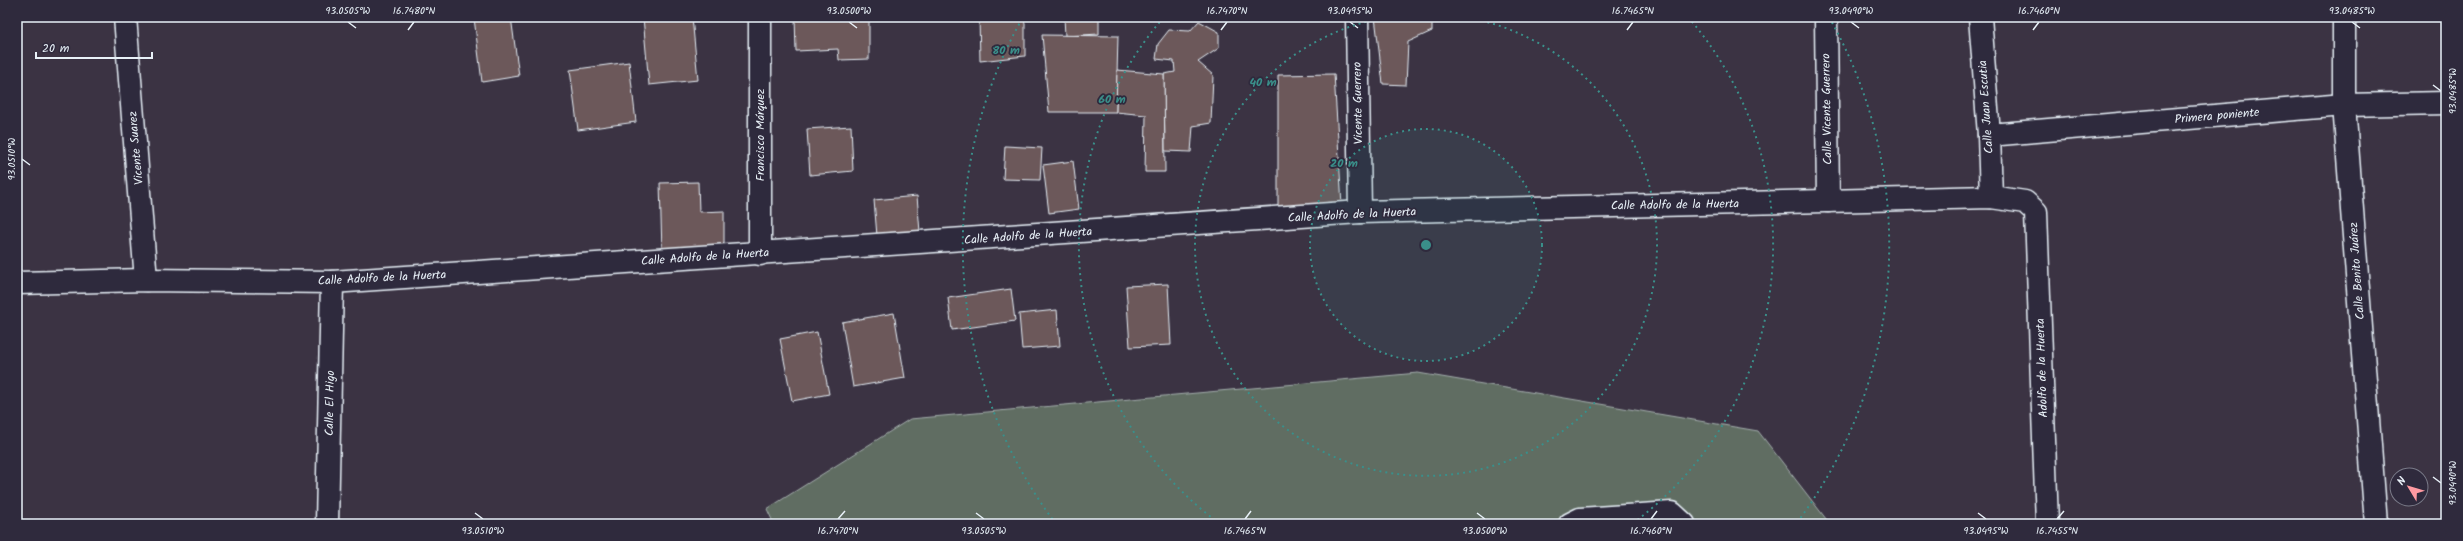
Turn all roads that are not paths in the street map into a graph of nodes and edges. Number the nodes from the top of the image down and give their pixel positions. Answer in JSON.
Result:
{"nodes":[{"id":1,"x":125,"y":17,"type":"edge"},
{"id":2,"x":760,"y":17,"type":"edge"},
{"id":3,"x":1357,"y":17,"type":"edge"},
{"id":4,"x":1826,"y":17,"type":"edge"},
{"id":5,"x":1980,"y":17,"type":"edge"},
{"id":6,"x":2344,"y":17,"type":"edge"},
{"id":7,"x":2446,"y":103,"type":"edge"},
{"id":8,"x":2344,"y":105,"type":"junction"},
{"id":9,"x":1989,"y":135,"type":"junction"},
{"id":10,"x":1991,"y":197,"type":"junction"},
{"id":11,"x":1828,"y":201,"type":"junction"},
{"id":12,"x":1360,"y":212,"type":"junction"},
{"id":13,"x":2036,"y":212,"type":"joint"},
{"id":14,"x":760,"y":254,"type":"junction"},
{"id":15,"x":146,"y":280,"type":"junction"},
{"id":16,"x":332,"y":282,"type":"junction"},
{"id":17,"x":17,"y":283,"type":"edge"},
{"id":18,"x":327,"y":524,"type":"edge"},
{"id":19,"x":1570,"y":524,"type":"edge"},
{"id":20,"x":1684,"y":524,"type":"edge"},
{"id":21,"x":2047,"y":524,"type":"edge"},
{"id":22,"x":2376,"y":524,"type":"edge"}],
"edges":[{"from":1,"to":15,"type":"street","name":"Vicente Suarez"},
{"from":2,"to":14,"type":"street","name":"Francisco Márquez"},
{"from":3,"to":12,"type":"street","name":"Vicente Guerrero"},
{"from":4,"to":11,"type":"street","name":"Calle Vicente Guerrero"},
{"from":5,"to":9,"type":"street","name":"Calle Juan Escutia"},
{"from":6,"to":8,"type":"street","name":"Calle Benito Juárez"},
{"from":7,"to":8,"type":"street","name":"Primera poniente"},
{"from":8,"to":9,"type":"street","name":"Primera poniente"},
{"from":8,"to":22,"type":"street","name":"Calle Benito Juárez"},
{"from":9,"to":10,"type":"street","name":"Calle Juan Escutia"},
{"from":10,"to":11,"type":"street","name":"Calle Adolfo de la Huerta"},
{"from":10,"to":13,"type":"street","name":"Calle Adolfo de la Huerta"},
{"from":11,"to":12,"type":"street","name":"Calle Adolfo de la Huerta"},
{"from":12,"to":14,"type":"street","name":"Calle Adolfo de la Huerta"},
{"from":13,"to":21,"type":"street","name":"Adolfo de la Huerta"},
{"from":14,"to":16,"type":"street","name":"Calle Adolfo de la Huerta"},
{"from":15,"to":16,"type":"street","name":"Calle Adolfo de la Huerta"},
{"from":15,"to":17,"type":"street","name":"Calle Adolfo de la Huerta"},
{"from":16,"to":18,"type":"street","name":"Calle El Higo"},
{"from":19,"to":20,"type":"street"}]}
